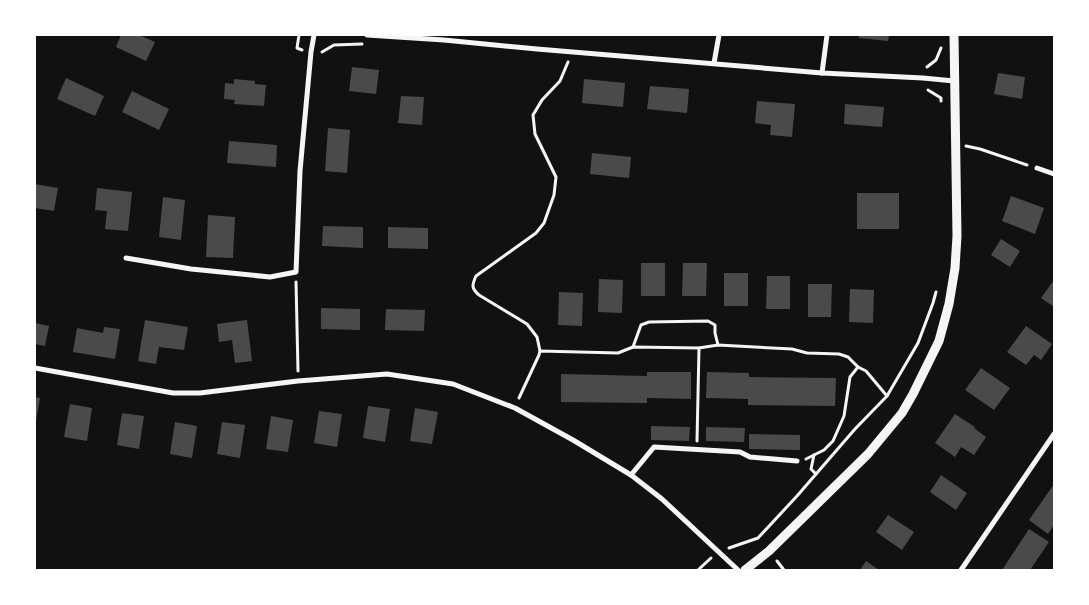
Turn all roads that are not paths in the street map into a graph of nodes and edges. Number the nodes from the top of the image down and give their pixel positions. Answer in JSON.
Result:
{"nodes":[{"id":1,"x":314,"y":35,"type":"edge"},
{"id":2,"x":367,"y":35,"type":"edge"},
{"id":3,"x":719,"y":35,"type":"edge"},
{"id":4,"x":827,"y":35,"type":"edge"},
{"id":5,"x":954,"y":35,"type":"edge"},
{"id":6,"x":445,"y":37,"type":"edge"},
{"id":7,"x":714,"y":63,"type":"junction"},
{"id":8,"x":822,"y":73,"type":"junction"},
{"id":9,"x":954,"y":81,"type":"junction"},
{"id":10,"x":1037,"y":168,"type":"road end"},
{"id":11,"x":1054,"y":174,"type":"edge"},
{"id":12,"x":126,"y":258,"type":"dead end"},
{"id":13,"x":35,"y":368,"type":"edge"},
{"id":14,"x":1054,"y":434,"type":"edge"},
{"id":15,"x":797,"y":461,"type":"road end"},
{"id":16,"x":630,"y":475,"type":"junction"},
{"id":17,"x":738,"y":570,"type":"edge"},
{"id":18,"x":745,"y":570,"type":"edge"},
{"id":19,"x":961,"y":570,"type":"edge"}],
"edges":[{"from":1,"to":12,"type":"street"},
{"from":2,"to":6,"type":"street"},
{"from":3,"to":7,"type":"street"},
{"from":4,"to":8,"type":"street"},
{"from":5,"to":9,"type":"street"},
{"from":6,"to":7,"type":"street"},
{"from":7,"to":8,"type":"street"},
{"from":8,"to":9,"type":"street"},
{"from":9,"to":18,"type":"street"},
{"from":10,"to":11,"type":"street"},
{"from":13,"to":16,"type":"street"},
{"from":14,"to":19,"type":"street"},
{"from":15,"to":16,"type":"street"},
{"from":16,"to":17,"type":"street"}]}
